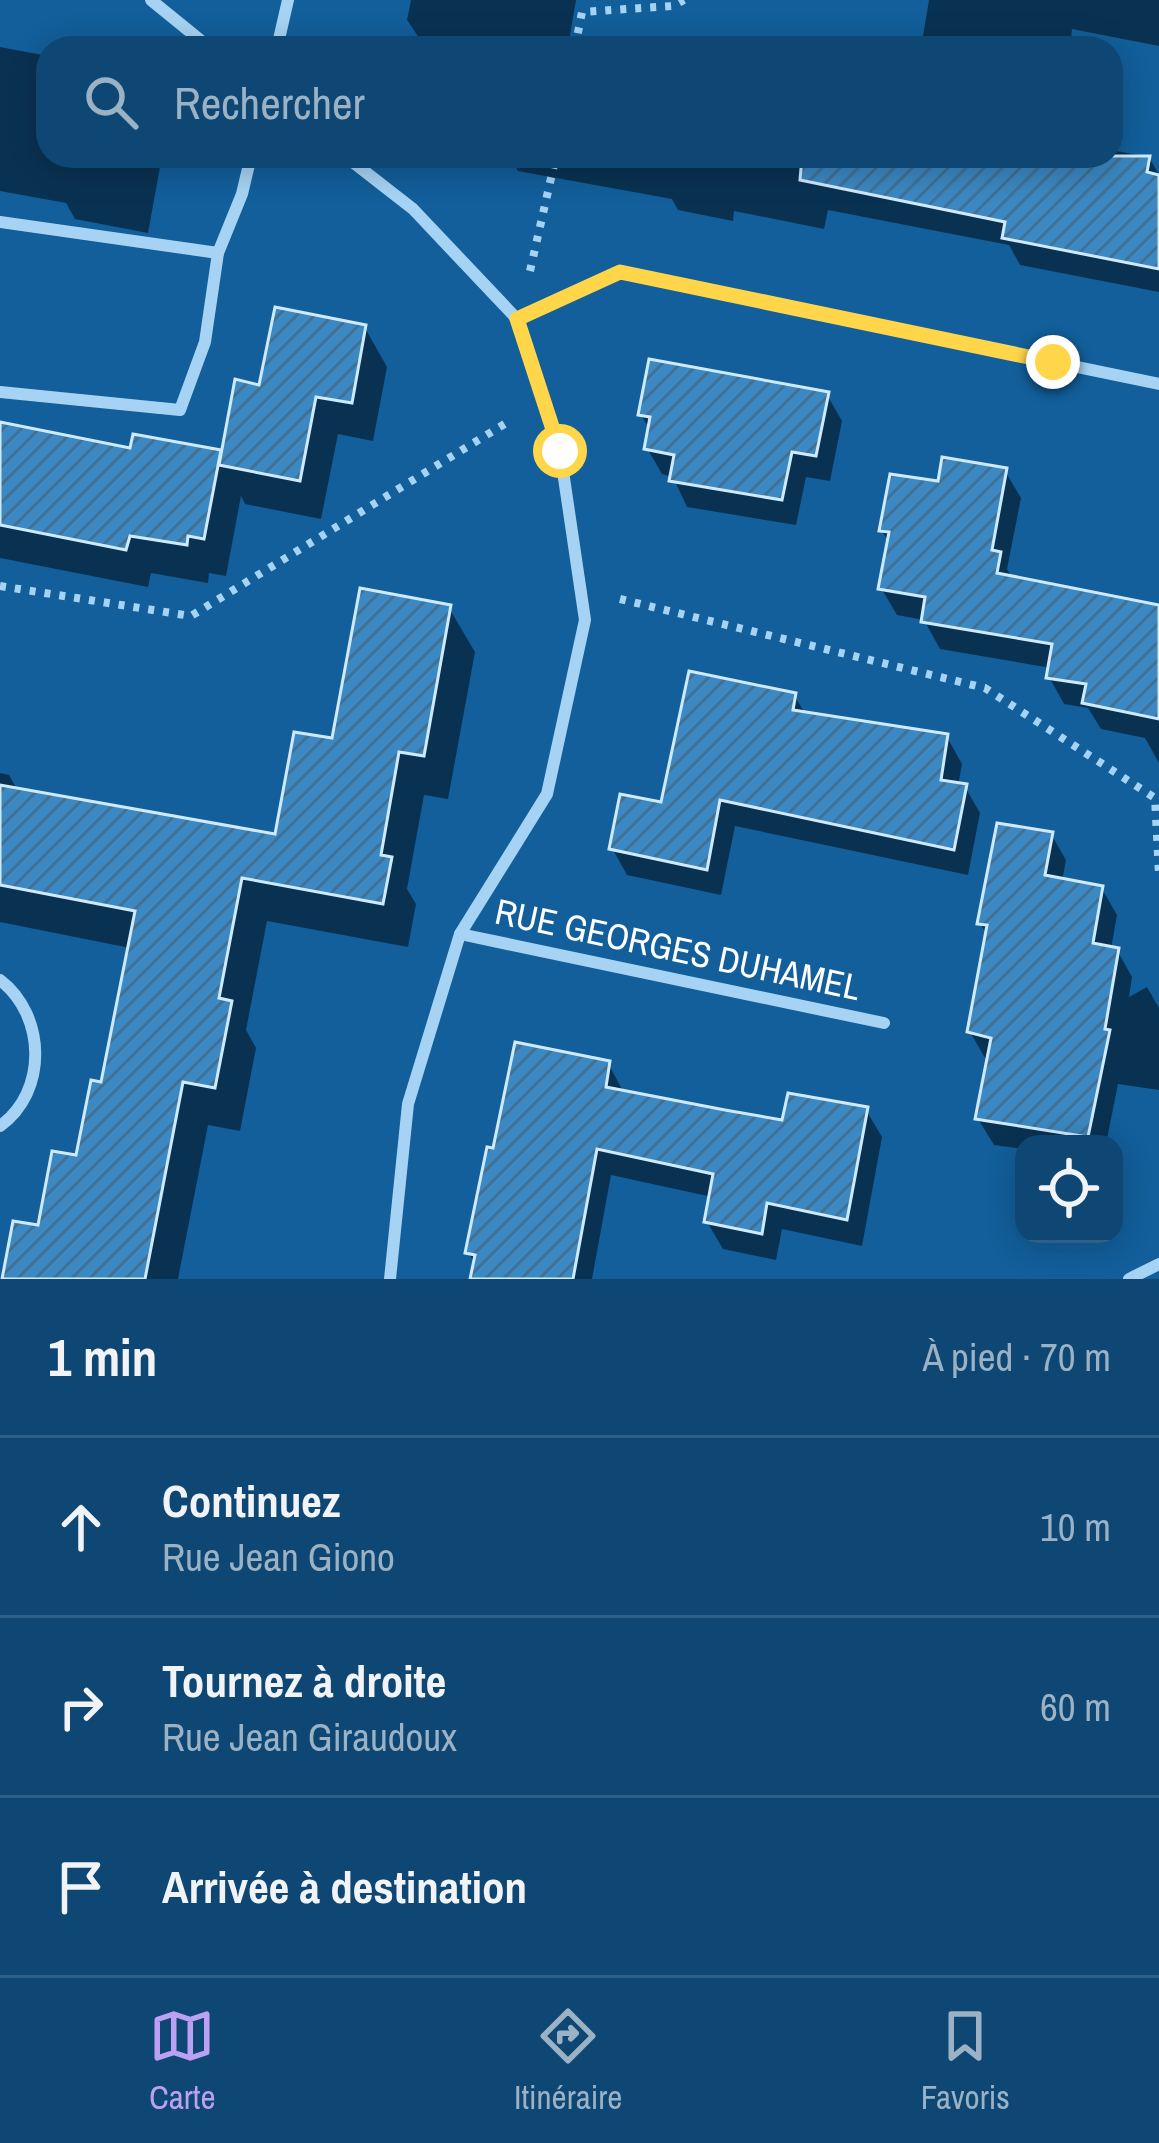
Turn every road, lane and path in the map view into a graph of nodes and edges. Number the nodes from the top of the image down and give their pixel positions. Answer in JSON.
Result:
{"nodes":[{"id":1,"x":151,"y":0,"type":"edge"},
{"id":2,"x":288,"y":0,"type":"edge"},
{"id":3,"x":684,"y":0,"type":"edge"},
{"id":4,"x":195,"y":36,"type":"edge"},
{"id":5,"x":280,"y":36,"type":"edge"},
{"id":6,"x":577,"y":36,"type":"edge"},
{"id":7,"x":248,"y":168,"type":"edge"},
{"id":8,"x":360,"y":168,"type":"edge"},
{"id":9,"x":554,"y":168,"type":"edge"},
{"id":10,"x":0,"y":222,"type":"edge"},
{"id":11,"x":218,"y":254,"type":"junction"},
{"id":12,"x":517,"y":319,"type":"junction"},
{"id":13,"x":1159,"y":385,"type":"edge"},
{"id":14,"x":0,"y":392,"type":"edge"},
{"id":15,"x":542,"y":401,"type":"junction"},
{"id":16,"x":0,"y":586,"type":"edge"},
{"id":17,"x":583,"y":590,"type":"junction"},
{"id":18,"x":1159,"y":874,"type":"edge"},
{"id":19,"x":460,"y":934,"type":"junction"},
{"id":20,"x":0,"y":980,"type":"edge"},
{"id":21,"x":884,"y":1023,"type":"dead end"},
{"id":22,"x":0,"y":1126,"type":"edge"},
{"id":23,"x":1159,"y":1264,"type":"edge"},
{"id":24,"x":390,"y":1279,"type":"edge"},
{"id":25,"x":1129,"y":1279,"type":"edge"}],
"edges":[{"from":1,"to":4,"type":"street"},
{"from":2,"to":5,"type":"street"},
{"from":3,"to":6,"type":"path"},
{"from":7,"to":11,"type":"street"},
{"from":8,"to":12,"type":"street"},
{"from":9,"to":12,"type":"path"},
{"from":10,"to":11,"type":"street"},
{"from":11,"to":14,"type":"street"},
{"from":12,"to":13,"type":"street"},
{"from":12,"to":15,"type":"street"},
{"from":15,"to":16,"type":"path"},
{"from":15,"to":17,"type":"street"},
{"from":17,"to":18,"type":"path"},
{"from":17,"to":19,"type":"street"},
{"from":19,"to":21,"type":"street","name":"RUE GEORGES DUHAMEL"},
{"from":19,"to":24,"type":"street"},
{"from":20,"to":22,"type":"street"},
{"from":23,"to":25,"type":"street"}]}
